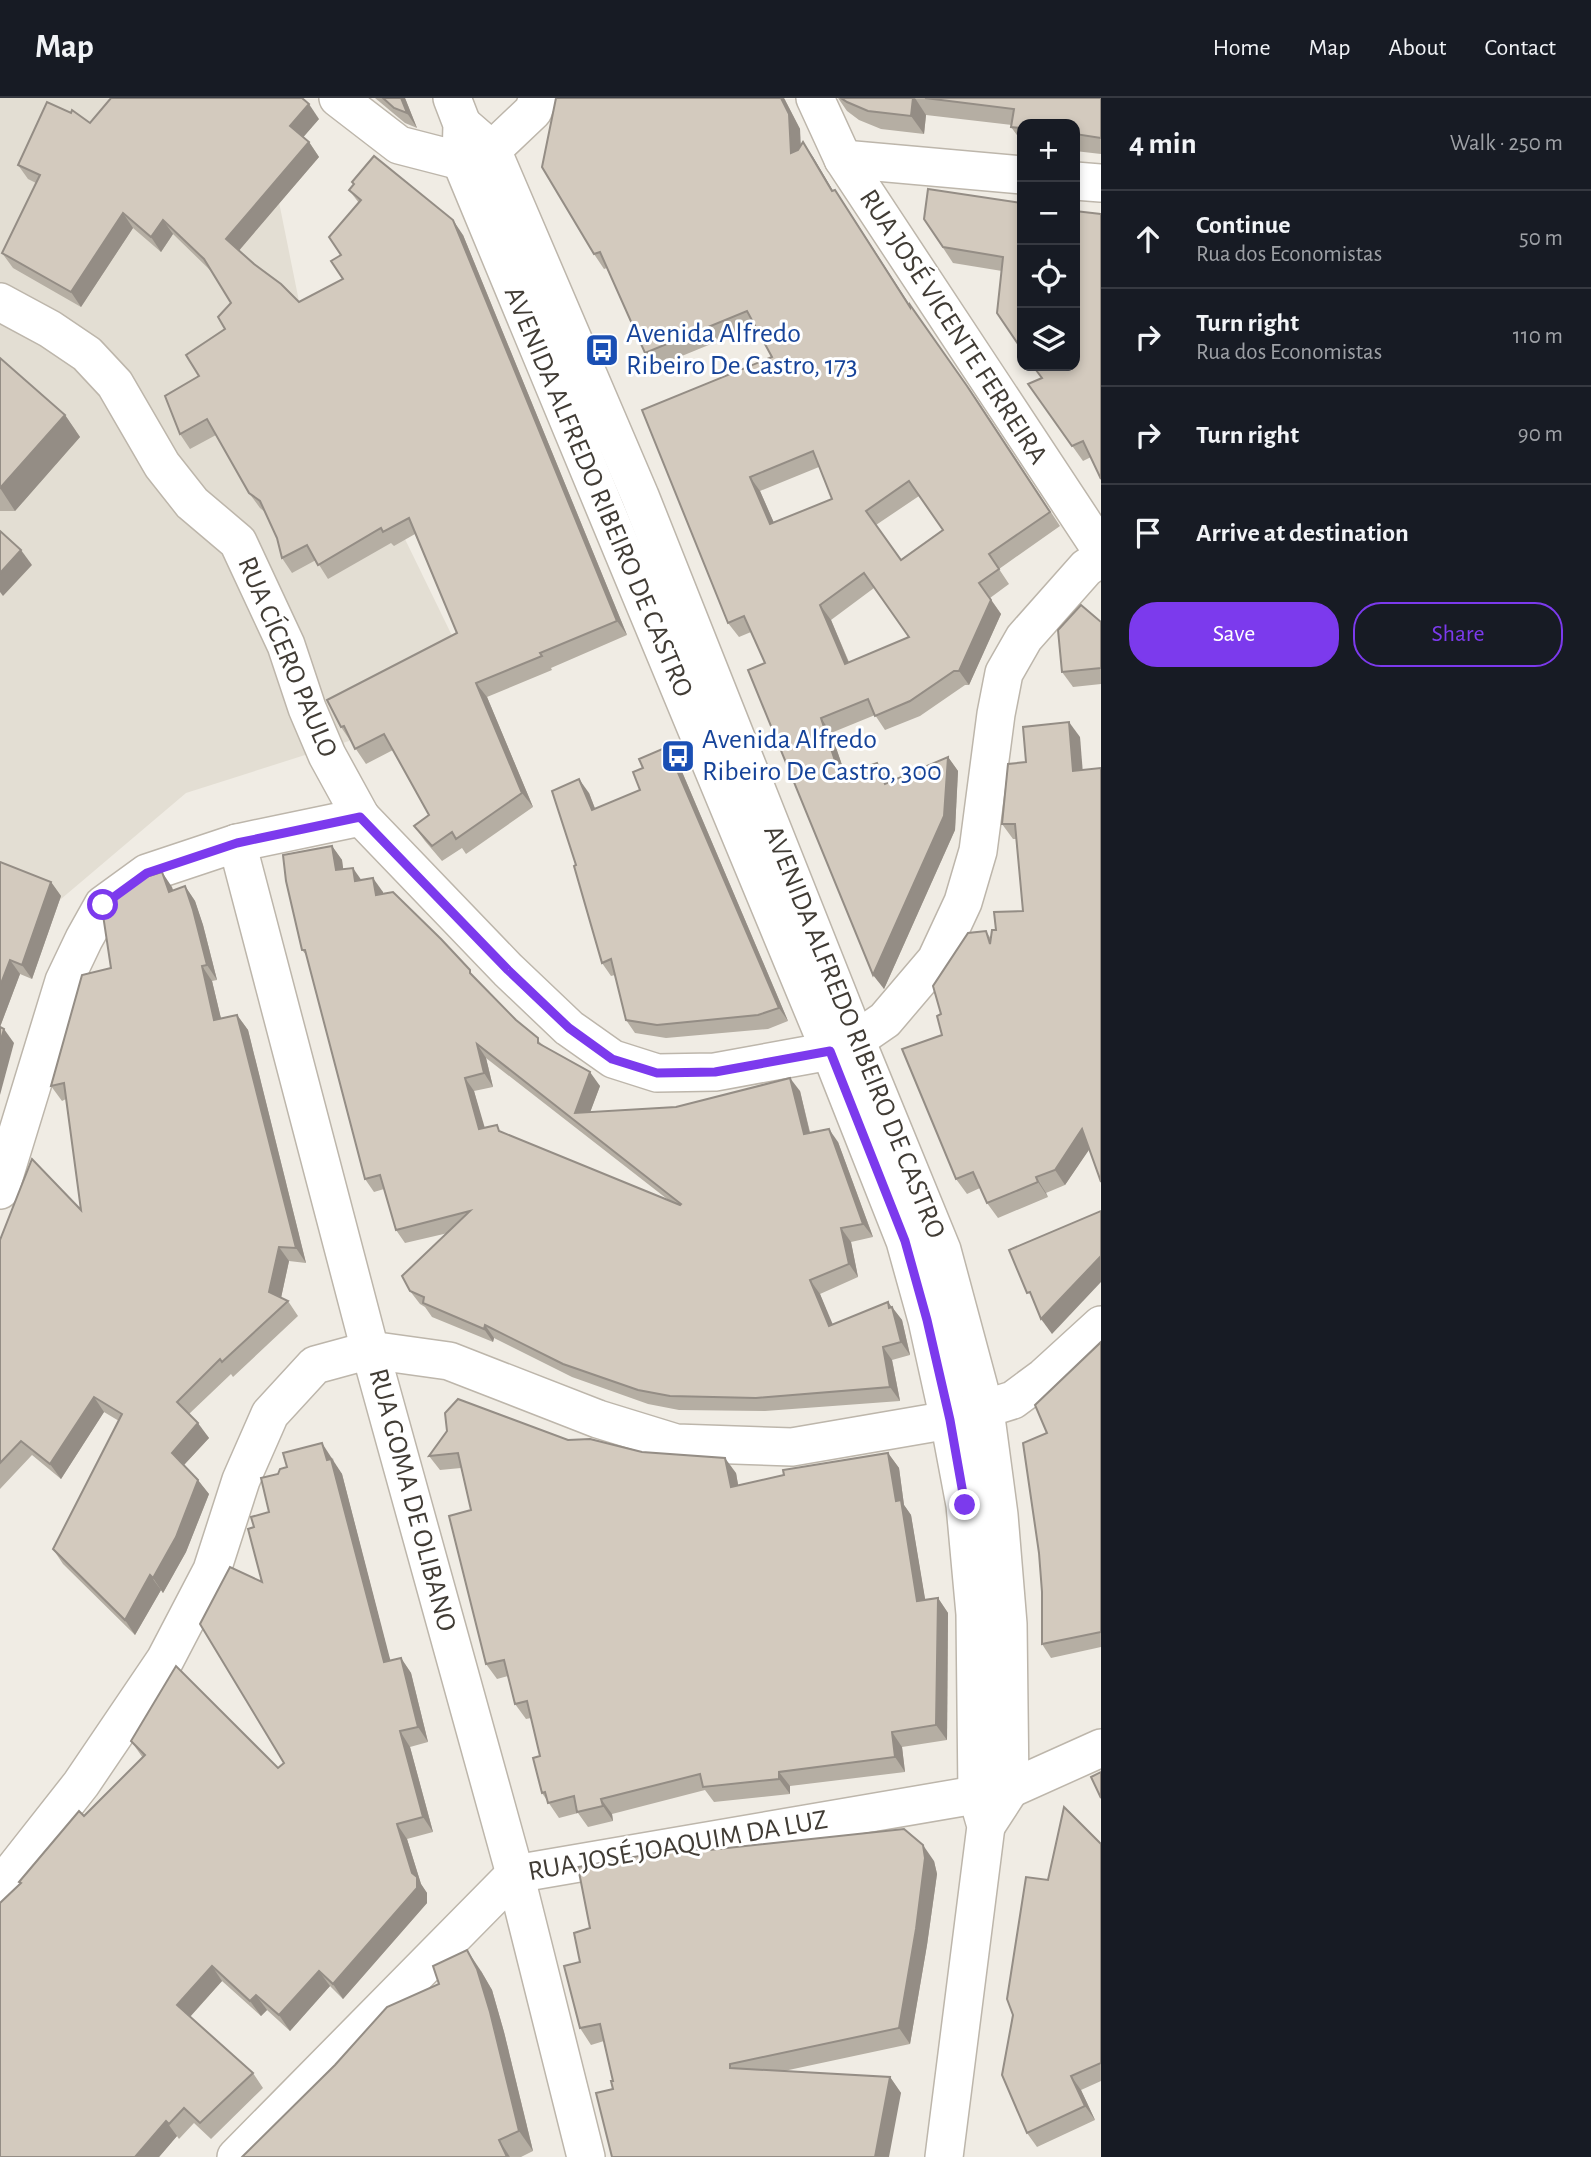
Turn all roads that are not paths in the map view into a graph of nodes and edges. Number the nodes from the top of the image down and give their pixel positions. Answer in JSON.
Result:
{"nodes":[{"id":1,"x":338,"y":98,"type":"edge"},
{"id":2,"x":538,"y":98,"type":"edge"},
{"id":3,"x":815,"y":98,"type":"edge"},
{"id":4,"x":457,"y":111,"type":"edge"},
{"id":5,"x":476,"y":156,"type":"junction"},
{"id":6,"x":842,"y":159,"type":"junction"},
{"id":7,"x":1017,"y":175,"type":"edge"},
{"id":8,"x":1080,"y":181,"type":"edge"},
{"id":9,"x":1101,"y":183,"type":"edge"},
{"id":10,"x":0,"y":302,"type":"edge"},
{"id":11,"x":1101,"y":550,"type":"edge"},
{"id":12,"x":1101,"y":558,"type":"edge"},
{"id":13,"x":360,"y":817,"type":"junction"},
{"id":14,"x":237,"y":843,"type":"junction"},
{"id":15,"x":843,"y":1045,"type":"junction"},
{"id":16,"x":0,"y":1190,"type":"edge"},
{"id":17,"x":1101,"y":1325,"type":"edge"},
{"id":18,"x":370,"y":1350,"type":"junction"},
{"id":19,"x":985,"y":1410,"type":"junction"},
{"id":20,"x":950,"y":1420,"type":"junction"},
{"id":21,"x":1101,"y":1748,"type":"edge"},
{"id":22,"x":991,"y":1803,"type":"junction"},
{"id":23,"x":515,"y":1874,"type":"junction"},
{"id":24,"x":0,"y":1887,"type":"edge"},
{"id":25,"x":236,"y":2157,"type":"edge"},
{"id":26,"x":586,"y":2157,"type":"edge"},
{"id":27,"x":944,"y":2157,"type":"edge"}],
"edges":[{"from":1,"to":5,"type":"street"},
{"from":2,"to":5,"type":"street"},
{"from":3,"to":6,"type":"street","name":"RUA JOSÉ VICENTE FERREIRA"},
{"from":4,"to":5,"type":"street","name":"AVENIDA ALFREDO RIBEIRO DE CASTRO"},
{"from":5,"to":15,"type":"street","name":"AVENIDA ALFREDO RIBEIRO DE CASTRO"},
{"from":6,"to":7,"type":"street"},
{"from":6,"to":11,"type":"street","name":"RUA JOSÉ VICENTE FERREIRA"},
{"from":8,"to":9,"type":"street"},
{"from":10,"to":13,"type":"street","name":"RUA CÍCERO PAULO"},
{"from":12,"to":15,"type":"street"},
{"from":13,"to":14,"type":"street"},
{"from":13,"to":15,"type":"street","name":"RUA CÍCERO PAULO"},
{"from":14,"to":16,"type":"street"},
{"from":14,"to":18,"type":"street","name":"RUA GOMA DE OLIBANO"},
{"from":15,"to":19,"type":"street","name":"AVENIDA ALFREDO RIBEIRO DE CASTRO"},
{"from":15,"to":20,"type":"street","name":"AVENIDA ALFREDO RIBEIRO DE CASTRO"},
{"from":17,"to":19,"type":"street"},
{"from":18,"to":20,"type":"street"},
{"from":18,"to":23,"type":"street","name":"RUA GOMA DE OLIBANO"},
{"from":18,"to":24,"type":"street"},
{"from":19,"to":20,"type":"street"},
{"from":19,"to":22,"type":"street","name":"AVENIDA ALFREDO RIBEIRO DE CASTRO"},
{"from":20,"to":22,"type":"street","name":"AVENIDA ALFREDO RIBEIRO DE CASTRO"},
{"from":21,"to":22,"type":"street","name":"RUA JOSÉ JOAQUIM DA LUZ"},
{"from":22,"to":23,"type":"street","name":"RUA JOSÉ JOAQUIM DA LUZ"},
{"from":22,"to":27,"type":"street","name":"AVENIDA ALFREDO RIBEIRO DE CASTRO"},
{"from":23,"to":25,"type":"street","name":"RUA JOSÉ JOAQUIM DA LUZ"},
{"from":23,"to":26,"type":"street","name":"RUA GOMA DE OLIBANO"}]}
